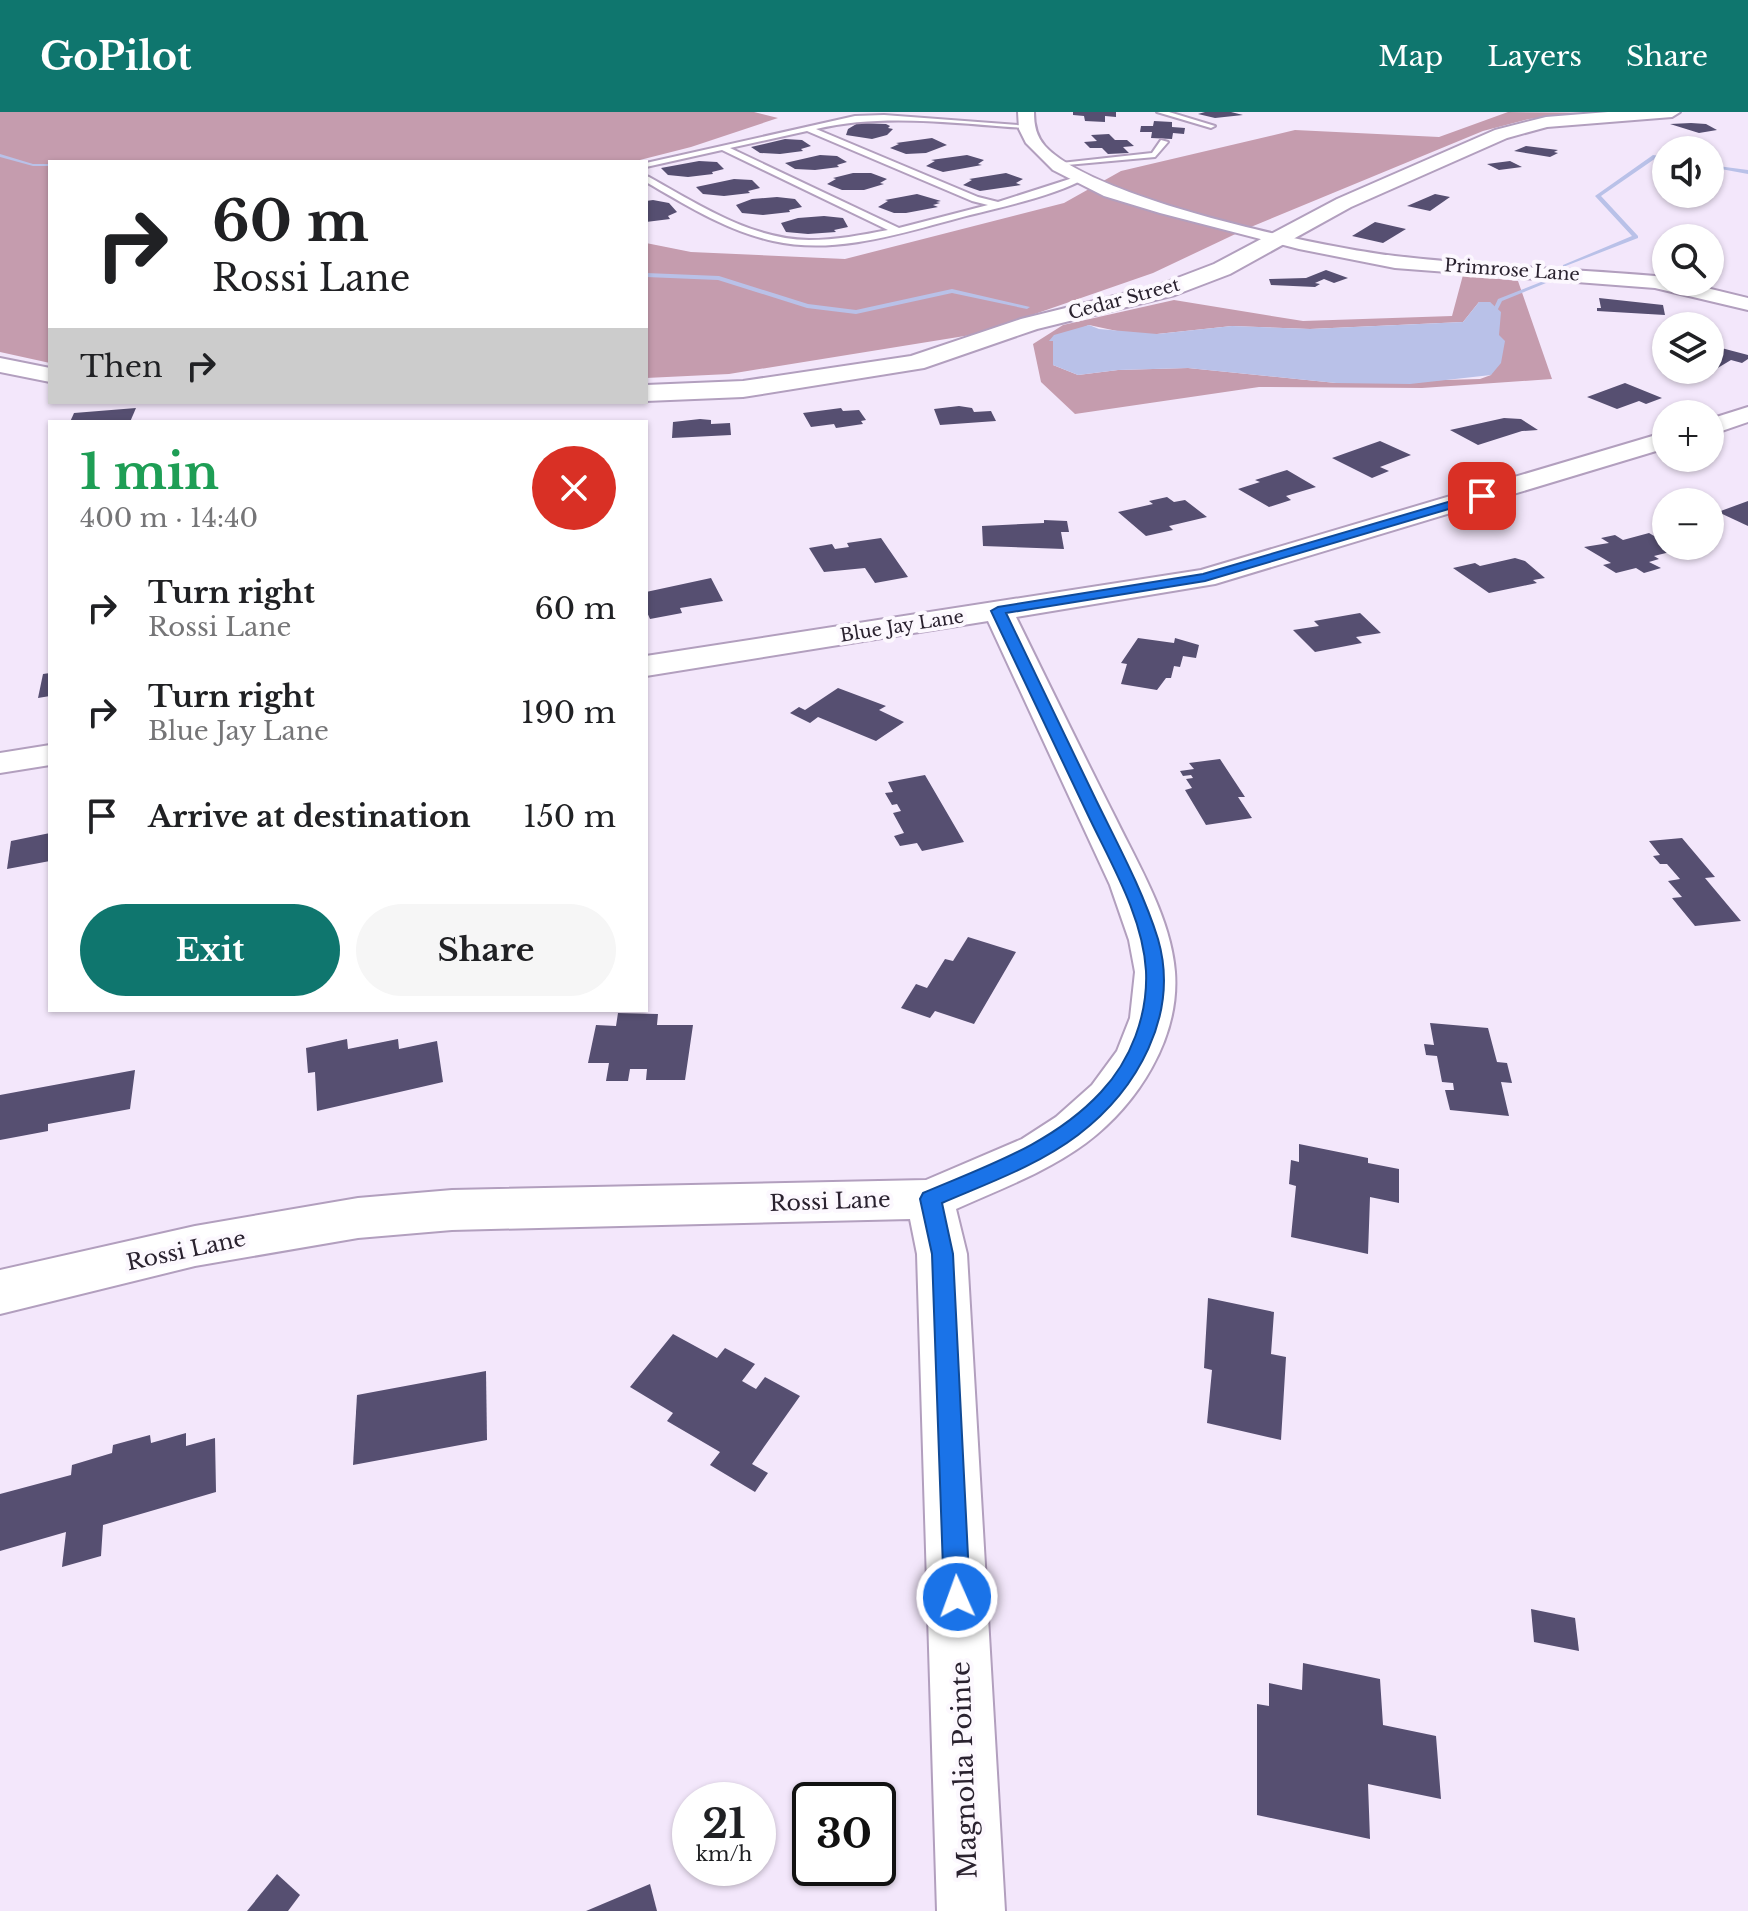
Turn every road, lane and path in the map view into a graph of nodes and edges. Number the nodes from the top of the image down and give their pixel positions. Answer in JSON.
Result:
{"nodes":[{"id":1,"x":1161,"y":112,"type":"edge"},
{"id":2,"x":1672,"y":112,"type":"edge"},
{"id":3,"x":1026,"y":119,"type":"edge"},
{"id":4,"x":1211,"y":126,"type":"dead end"},
{"id":5,"x":806,"y":128,"type":"junction"},
{"id":6,"x":1164,"y":142,"type":"dead end"},
{"id":7,"x":721,"y":147,"type":"junction"},
{"id":8,"x":1056,"y":164,"type":"junction"},
{"id":9,"x":648,"y":165,"type":"edge"},
{"id":10,"x":1082,"y":178,"type":"junction"},
{"id":11,"x":648,"y":180,"type":"edge"},
{"id":12,"x":998,"y":205,"type":"junction"},
{"id":13,"x":898,"y":231,"type":"junction"},
{"id":14,"x":1276,"y":238,"type":"junction"},
{"id":15,"x":1748,"y":304,"type":"edge"},
{"id":16,"x":0,"y":365,"type":"edge"},
{"id":17,"x":48,"y":375,"type":"edge"},
{"id":18,"x":648,"y":393,"type":"edge"},
{"id":19,"x":1748,"y":414,"type":"edge"},
{"id":20,"x":1724,"y":422,"type":"edge"},
{"id":21,"x":1652,"y":444,"type":"edge"},
{"id":22,"x":998,"y":611,"type":"junction"},
{"id":23,"x":648,"y":666,"type":"edge"},
{"id":24,"x":48,"y":755,"type":"edge"},
{"id":25,"x":0,"y":763,"type":"edge"},
{"id":26,"x":930,"y":1199,"type":"junction"},
{"id":27,"x":0,"y":1292,"type":"edge"},
{"id":28,"x":971,"y":1911,"type":"edge"}],
"edges":[{"from":1,"to":4,"type":"lane"},
{"from":2,"to":14,"type":"street","name":"Cedar Street"},
{"from":3,"to":5,"type":"lane"},
{"from":3,"to":8,"type":"street"},
{"from":5,"to":7,"type":"lane"},
{"from":5,"to":12,"type":"lane"},
{"from":6,"to":8,"type":"lane"},
{"from":7,"to":9,"type":"lane"},
{"from":7,"to":13,"type":"lane"},
{"from":8,"to":10,"type":"street","name":"Primrose Lane"},
{"from":10,"to":12,"type":"lane"},
{"from":10,"to":14,"type":"street","name":"Primrose Lane"},
{"from":11,"to":13,"type":"lane"},
{"from":12,"to":13,"type":"lane"},
{"from":14,"to":15,"type":"street","name":"Primrose Lane"},
{"from":14,"to":18,"type":"street","name":"Cedar Street"},
{"from":16,"to":17,"type":"street"},
{"from":19,"to":20,"type":"street"},
{"from":21,"to":22,"type":"street","name":"Blue Jay Lane"},
{"from":22,"to":23,"type":"street","name":"Blue Jay Lane"},
{"from":22,"to":26,"type":"street","name":"Rossi Lane"},
{"from":24,"to":25,"type":"street"},
{"from":26,"to":27,"type":"street","name":"Rossi Lane"},
{"from":26,"to":28,"type":"street","name":"Magnolia Pointe"}]}
